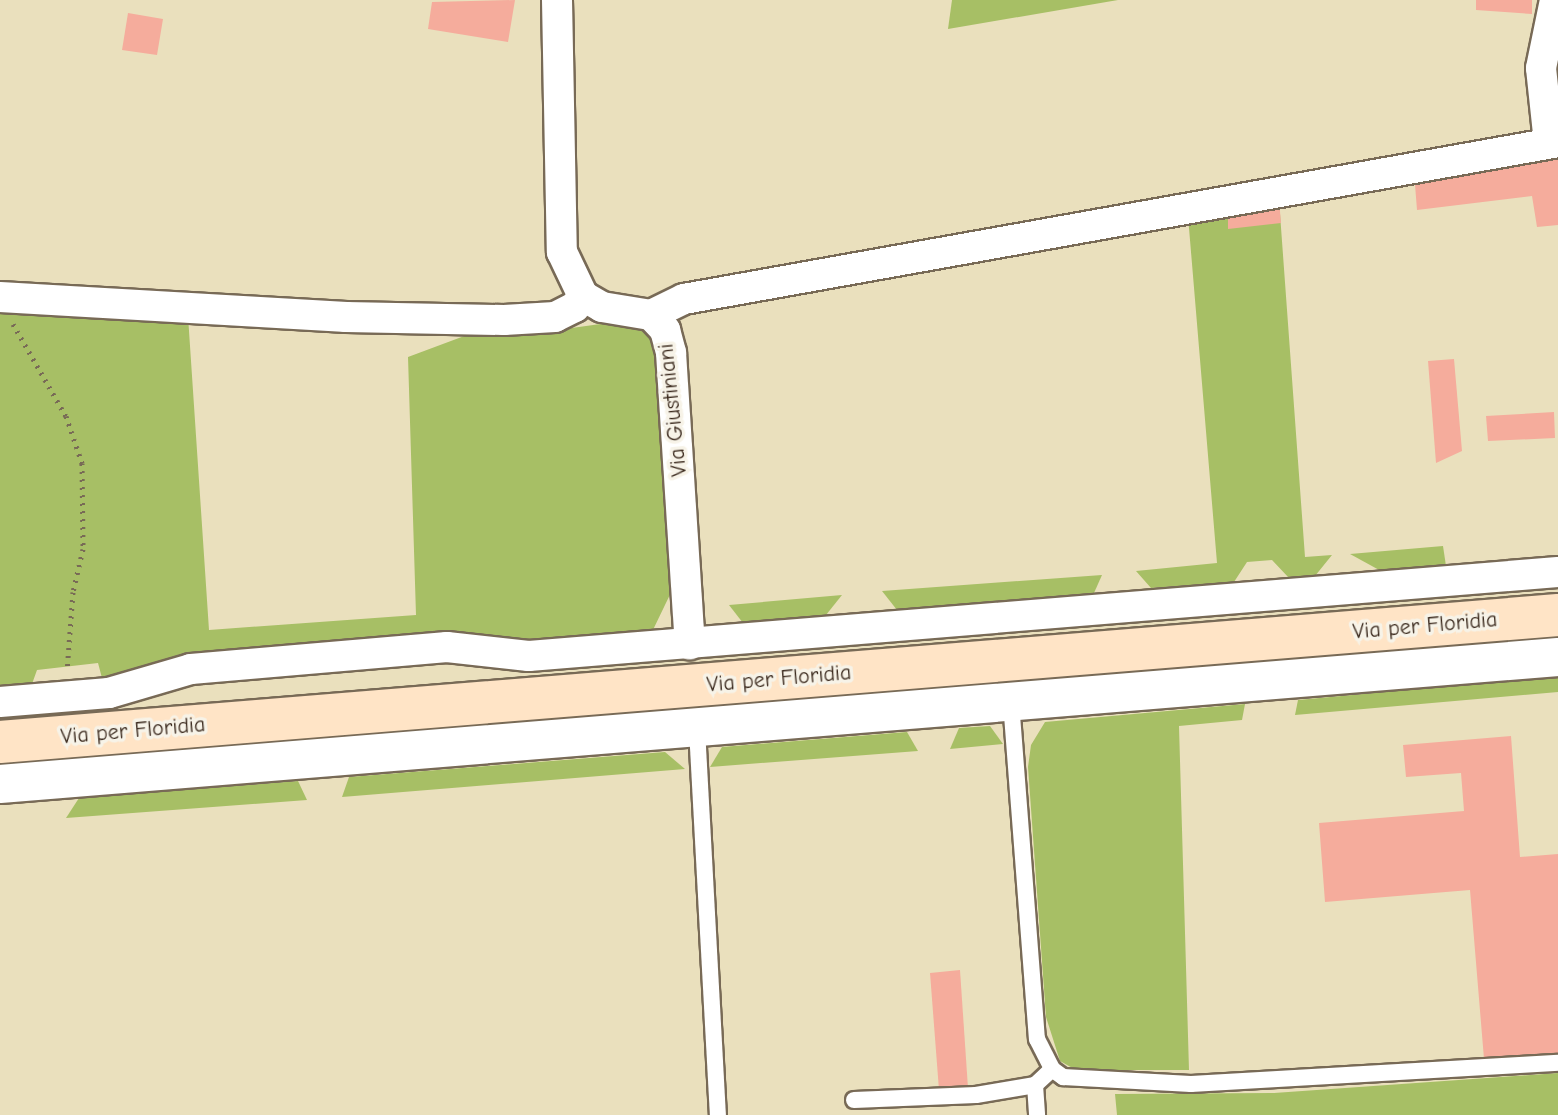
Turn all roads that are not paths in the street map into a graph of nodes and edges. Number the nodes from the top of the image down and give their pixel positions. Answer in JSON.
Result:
{"nodes":[{"id":1,"x":557,"y":0,"type":"edge"},
{"id":2,"x":1555,"y":0,"type":"edge"},
{"id":3,"x":1554,"y":143,"type":"edge"},
{"id":4,"x":583,"y":296,"type":"junction"},
{"id":5,"x":1,"y":297,"type":"edge"},
{"id":6,"x":651,"y":315,"type":"junction"},
{"id":7,"x":1558,"y":572,"type":"edge"},
{"id":8,"x":1558,"y":615,"type":"edge"},
{"id":9,"x":690,"y":644,"type":"junction"},
{"id":10,"x":1558,"y":657,"type":"edge"},
{"id":11,"x":0,"y":702,"type":"edge"},
{"id":12,"x":1011,"y":702,"type":"junction"},
{"id":13,"x":697,"y":729,"type":"junction"},
{"id":14,"x":0,"y":742,"type":"edge"},
{"id":15,"x":0,"y":784,"type":"edge"},
{"id":16,"x":1558,"y":1063,"type":"edge"},
{"id":17,"x":1052,"y":1069,"type":"junction"},
{"id":18,"x":1035,"y":1085,"type":"junction"},
{"id":19,"x":854,"y":1100,"type":"dead end"},
{"id":20,"x":718,"y":1115,"type":"edge"},
{"id":21,"x":1037,"y":1115,"type":"edge"}],
"edges":[{"from":1,"to":4,"type":"street"},
{"from":2,"to":3,"type":"street"},
{"from":3,"to":6,"type":"street"},
{"from":4,"to":5,"type":"street"},
{"from":4,"to":6,"type":"street","name":"Via Giustiniani"},
{"from":6,"to":9,"type":"street","name":"Via Giustiniani"},
{"from":7,"to":9,"type":"street"},
{"from":8,"to":14,"type":"main road","name":"Via per Floridia"},
{"from":9,"to":11,"type":"street"},
{"from":10,"to":12,"type":"street"},
{"from":12,"to":13,"type":"street"},
{"from":12,"to":17,"type":"lane"},
{"from":13,"to":15,"type":"street"},
{"from":13,"to":20,"type":"lane"},
{"from":16,"to":17,"type":"lane"},
{"from":17,"to":18,"type":"lane"},
{"from":18,"to":19,"type":"lane"},
{"from":18,"to":21,"type":"lane"}]}
